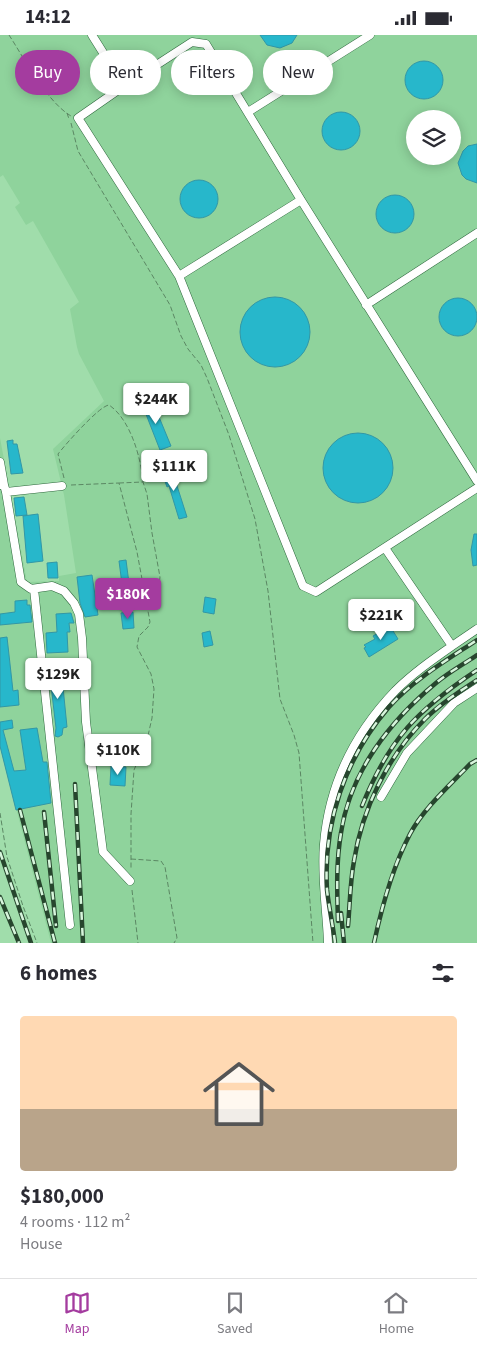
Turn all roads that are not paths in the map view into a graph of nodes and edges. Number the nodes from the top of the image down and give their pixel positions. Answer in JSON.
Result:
{"nodes":[{"id":1,"x":92,"y":35,"type":"edge"},
{"id":2,"x":370,"y":35,"type":"edge"},
{"id":3,"x":101,"y":50,"type":"edge"},
{"id":4,"x":161,"y":62,"type":"edge"},
{"id":5,"x":111,"y":95,"type":"edge"},
{"id":6,"x":248,"y":112,"type":"junction"},
{"id":7,"x":301,"y":200,"type":"junction"},
{"id":8,"x":477,"y":233,"type":"edge"},
{"id":9,"x":179,"y":276,"type":"junction"},
{"id":10,"x":366,"y":305,"type":"junction"},
{"id":11,"x":0,"y":462,"type":"edge"},
{"id":12,"x":477,"y":481,"type":"edge"},
{"id":13,"x":64,"y":486,"type":"road end"},
{"id":14,"x":3,"y":487,"type":"edge"},
{"id":15,"x":477,"y":488,"type":"edge"},
{"id":16,"x":385,"y":548,"type":"junction"},
{"id":17,"x":34,"y":589,"type":"junction"},
{"id":18,"x":477,"y":629,"type":"edge"},
{"id":19,"x":452,"y":646,"type":"junction"},
{"id":20,"x":477,"y":688,"type":"edge"},
{"id":21,"x":381,"y":797,"type":"dead end"},
{"id":22,"x":130,"y":881,"type":"road end"},
{"id":23,"x":70,"y":925,"type":"dead end"},
{"id":24,"x":328,"y":943,"type":"edge"}],
"edges":[{"from":1,"to":3,"type":"street"},
{"from":2,"to":6,"type":"street"},
{"from":4,"to":6,"type":"street"},
{"from":5,"to":9,"type":"street"},
{"from":6,"to":7,"type":"street"},
{"from":7,"to":9,"type":"street"},
{"from":7,"to":10,"type":"street"},
{"from":8,"to":10,"type":"street"},
{"from":9,"to":16,"type":"street"},
{"from":10,"to":12,"type":"street"},
{"from":11,"to":14,"type":"street"},
{"from":13,"to":14,"type":"street"},
{"from":14,"to":17,"type":"street"},
{"from":15,"to":16,"type":"street"},
{"from":16,"to":19,"type":"street"},
{"from":17,"to":22,"type":"street"},
{"from":17,"to":23,"type":"street"},
{"from":18,"to":19,"type":"street"},
{"from":19,"to":24,"type":"street"},
{"from":20,"to":21,"type":"street"}]}
